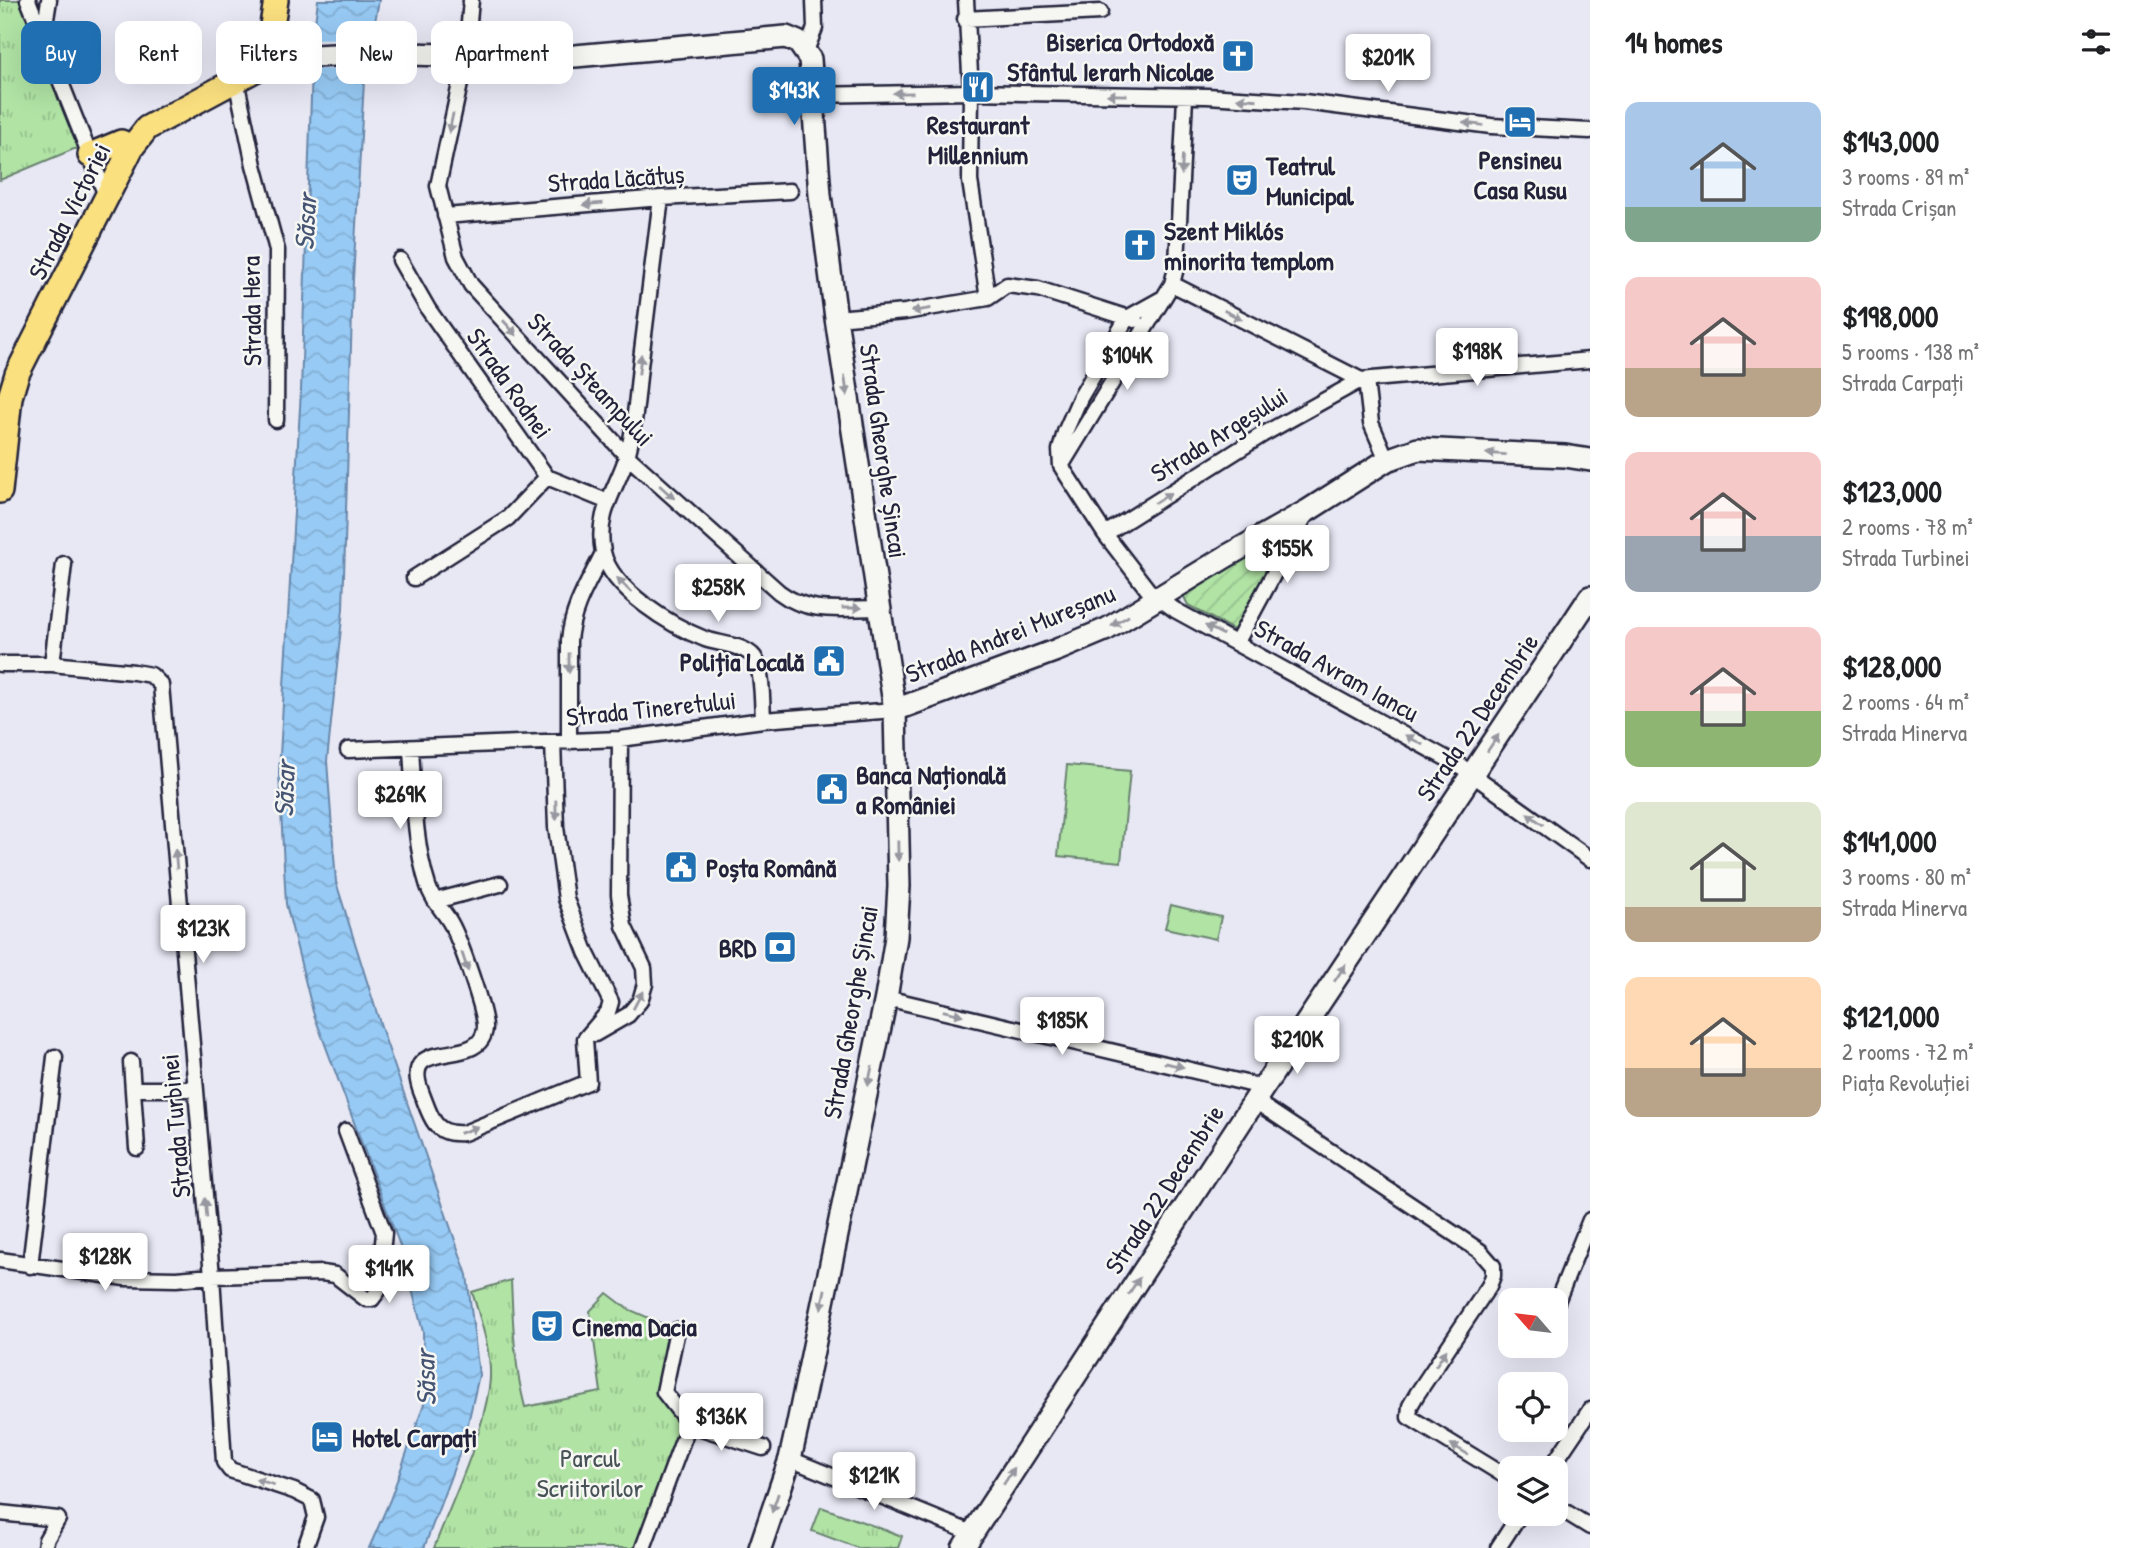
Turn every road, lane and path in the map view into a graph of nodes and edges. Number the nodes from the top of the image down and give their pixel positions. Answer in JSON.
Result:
{"nodes":[{"id":1,"x":28,"y":0,"type":"edge"},
{"id":2,"x":49,"y":0,"type":"edge"},
{"id":3,"x":276,"y":0,"type":"edge"},
{"id":4,"x":471,"y":0,"type":"edge"},
{"id":5,"x":814,"y":0,"type":"edge"},
{"id":6,"x":966,"y":0,"type":"edge"},
{"id":7,"x":1100,"y":12,"type":"dead end"},
{"id":8,"x":966,"y":19,"type":"junction"},
{"id":9,"x":36,"y":21,"type":"edge"},
{"id":10,"x":46,"y":21,"type":"edge"},
{"id":11,"x":273,"y":21,"type":"edge"},
{"id":12,"x":469,"y":21,"type":"edge"},
{"id":13,"x":806,"y":51,"type":"junction"},
{"id":14,"x":431,"y":55,"type":"edge"},
{"id":15,"x":322,"y":56,"type":"edge"},
{"id":16,"x":573,"y":56,"type":"edge"},
{"id":17,"x":61,"y":84,"type":"edge"},
{"id":18,"x":229,"y":84,"type":"edge"},
{"id":19,"x":237,"y":84,"type":"edge"},
{"id":20,"x":460,"y":84,"type":"edge"},
{"id":21,"x":971,"y":92,"type":"junction"},
{"id":22,"x":813,"y":94,"type":"junction"},
{"id":23,"x":1185,"y":97,"type":"junction"},
{"id":24,"x":1590,"y":131,"type":"edge"},
{"id":25,"x":132,"y":147,"type":"junction"},
{"id":26,"x":90,"y":155,"type":"junction"},
{"id":27,"x":790,"y":191,"type":"dead end"},
{"id":28,"x":107,"y":198,"type":"junction"},
{"id":29,"x":661,"y":198,"type":"junction"},
{"id":30,"x":445,"y":216,"type":"junction"},
{"id":31,"x":400,"y":260,"type":"dead end"},
{"id":32,"x":1172,"y":284,"type":"junction"},
{"id":33,"x":988,"y":298,"type":"junction"},
{"id":34,"x":1163,"y":298,"type":"junction"},
{"id":35,"x":836,"y":318,"type":"junction"},
{"id":36,"x":1127,"y":318,"type":"junction"},
{"id":37,"x":1144,"y":330,"type":"junction"},
{"id":38,"x":1590,"y":360,"type":"edge"},
{"id":39,"x":9,"y":373,"type":"edge"},
{"id":40,"x":1363,"y":380,"type":"junction"},
{"id":41,"x":276,"y":420,"type":"dead end"},
{"id":42,"x":1072,"y":434,"type":"junction"},
{"id":43,"x":1590,"y":447,"type":"edge"},
{"id":44,"x":627,"y":456,"type":"junction"},
{"id":45,"x":1564,"y":456,"type":"junction"},
{"id":46,"x":1387,"y":460,"type":"junction"},
{"id":47,"x":1590,"y":460,"type":"edge"},
{"id":48,"x":547,"y":477,"type":"junction"},
{"id":49,"x":0,"y":491,"type":"edge"},
{"id":50,"x":607,"y":502,"type":"junction"},
{"id":51,"x":1307,"y":511,"type":"junction"},
{"id":52,"x":1105,"y":534,"type":"junction"},
{"id":53,"x":603,"y":553,"type":"junction"},
{"id":54,"x":64,"y":564,"type":"dead end"},
{"id":55,"x":414,"y":578,"type":"dead end"},
{"id":56,"x":1590,"y":597,"type":"edge"},
{"id":57,"x":1158,"y":598,"type":"junction"},
{"id":58,"x":878,"y":608,"type":"junction"},
{"id":59,"x":1237,"y":642,"type":"junction"},
{"id":60,"x":0,"y":664,"type":"edge"},
{"id":61,"x":52,"y":664,"type":"junction"},
{"id":62,"x":895,"y":709,"type":"junction"},
{"id":63,"x":763,"y":720,"type":"junction"},
{"id":64,"x":620,"y":739,"type":"junction"},
{"id":65,"x":553,"y":742,"type":"junction"},
{"id":66,"x":569,"y":742,"type":"junction"},
{"id":67,"x":411,"y":749,"type":"junction"},
{"id":68,"x":348,"y":750,"type":"dead end"},
{"id":69,"x":1473,"y":774,"type":"junction"},
{"id":70,"x":1590,"y":859,"type":"edge"},
{"id":71,"x":500,"y":884,"type":"dead end"},
{"id":72,"x":435,"y":901,"type":"junction"},
{"id":73,"x":886,"y":998,"type":"junction"},
{"id":74,"x":585,"y":1040,"type":"junction"},
{"id":75,"x":55,"y":1057,"type":"dead end"},
{"id":76,"x":131,"y":1062,"type":"dead end"},
{"id":77,"x":135,"y":1089,"type":"junction"},
{"id":78,"x":196,"y":1089,"type":"junction"},
{"id":79,"x":1257,"y":1097,"type":"junction"},
{"id":80,"x":346,"y":1130,"type":"dead end"},
{"id":81,"x":136,"y":1148,"type":"dead end"},
{"id":82,"x":1590,"y":1220,"type":"edge"},
{"id":83,"x":0,"y":1260,"type":"edge"},
{"id":84,"x":30,"y":1266,"type":"junction"},
{"id":85,"x":212,"y":1276,"type":"junction"},
{"id":86,"x":1562,"y":1288,"type":"edge"},
{"id":87,"x":677,"y":1331,"type":"dead end"},
{"id":88,"x":1590,"y":1410,"type":"edge"},
{"id":89,"x":689,"y":1424,"type":"junction"},
{"id":90,"x":763,"y":1448,"type":"dead end"},
{"id":91,"x":1559,"y":1456,"type":"edge"},
{"id":92,"x":790,"y":1459,"type":"junction"},
{"id":93,"x":1498,"y":1472,"type":"edge"},
{"id":94,"x":0,"y":1513,"type":"edge"},
{"id":95,"x":1568,"y":1513,"type":"edge"},
{"id":96,"x":1512,"y":1526,"type":"edge"},
{"id":97,"x":1590,"y":1527,"type":"edge"},
{"id":98,"x":967,"y":1541,"type":"edge"},
{"id":99,"x":45,"y":1548,"type":"edge"},
{"id":100,"x":306,"y":1548,"type":"edge"},
{"id":101,"x":643,"y":1548,"type":"edge"},
{"id":102,"x":760,"y":1548,"type":"edge"},
{"id":103,"x":1498,"y":1548,"type":"edge"}],
"edges":[{"from":1,"to":9,"type":"street"},
{"from":2,"to":10,"type":"street"},
{"from":3,"to":11,"type":"main road"},
{"from":4,"to":12,"type":"street","name":"Strada Șteampului"},
{"from":5,"to":13,"type":"street"},
{"from":6,"to":8,"type":"street"},
{"from":7,"to":8,"type":"street"},
{"from":8,"to":21,"type":"street"},
{"from":13,"to":16,"type":"main road"},
{"from":13,"to":22,"type":"main road","name":"Strada Gheorghe Șincai"},
{"from":14,"to":15,"type":"main road"},
{"from":17,"to":26,"type":"street"},
{"from":18,"to":25,"type":"main road","name":"Strada Victoriei"},
{"from":19,"to":41,"type":"street","name":"Strada Hera"},
{"from":20,"to":30,"type":"street","name":"Strada Șteampului","one_way":true},
{"from":21,"to":22,"type":"street","one_way":true},
{"from":23,"to":21,"type":"street","one_way":true},
{"from":21,"to":33,"type":"street"},
{"from":22,"to":35,"type":"main road","name":"Strada Gheorghe Șincai"},
{"from":24,"to":23,"type":"street","one_way":true},
{"from":23,"to":32,"type":"street","one_way":true},
{"from":25,"to":26,"type":"main road"},
{"from":25,"to":28,"type":"main road","name":"Strada Victoriei"},
{"from":26,"to":28,"type":"street"},
{"from":27,"to":29,"type":"street","name":"Strada Lăcătuș"},
{"from":28,"to":39,"type":"main road","name":"Strada Victoriei"},
{"from":29,"to":30,"type":"street","name":"Strada Lăcătuș","one_way":true},
{"from":44,"to":29,"type":"street","one_way":true},
{"from":30,"to":44,"type":"street","name":"Strada Șteampului","one_way":true},
{"from":31,"to":48,"type":"street","name":"Strada Rodnei"},
{"from":32,"to":34,"type":"street"},
{"from":32,"to":40,"type":"street","one_way":true},
{"from":33,"to":35,"type":"street","one_way":true},
{"from":33,"to":36,"type":"street"},
{"from":34,"to":36,"type":"street"},
{"from":34,"to":37,"type":"street"},
{"from":35,"to":58,"type":"main road","name":"Strada Gheorghe Șincai","one_way":true},
{"from":36,"to":37,"type":"street"},
{"from":36,"to":42,"type":"street"},
{"from":37,"to":42,"type":"street"},
{"from":38,"to":40,"type":"street"},
{"from":39,"to":49,"type":"main road","name":"Strada Victoriei"},
{"from":40,"to":46,"type":"street"},
{"from":52,"to":40,"type":"street","name":"Strada Argeșului","one_way":true},
{"from":42,"to":52,"type":"street","name":"Strada Avram Iancu"},
{"from":43,"to":45,"type":"main road","name":"Strada Andrei Mureșanu"},
{"from":44,"to":50,"type":"street"},
{"from":44,"to":58,"type":"street","name":"Strada Șteampului","one_way":true},
{"from":45,"to":46,"type":"main road","name":"Strada Andrei Mureșanu","one_way":true},
{"from":45,"to":47,"type":"main road","name":"Strada Andrei Mureșanu"},
{"from":46,"to":51,"type":"main road","name":"Strada Andrei Mureșanu"},
{"from":48,"to":50,"type":"street","name":"Strada Rodnei"},
{"from":48,"to":55,"type":"street"},
{"from":50,"to":53,"type":"street"},
{"from":51,"to":57,"type":"main road","name":"Strada Andrei Mureșanu"},
{"from":51,"to":59,"type":"street"},
{"from":52,"to":57,"type":"street","name":"Strada Avram Iancu"},
{"from":63,"to":53,"type":"street","one_way":true},
{"from":53,"to":66,"type":"street","one_way":true},
{"from":54,"to":61,"type":"street"},
{"from":69,"to":56,"type":"main road","name":"Strada 22 Decembrie","one_way":true},
{"from":59,"to":57,"type":"street","name":"Strada Avram Iancu","one_way":true},
{"from":57,"to":62,"type":"main road","name":"Strada Andrei Mureșanu","one_way":true},
{"from":58,"to":62,"type":"main road","name":"Strada Gheorghe Șincai"},
{"from":69,"to":59,"type":"street","name":"Strada Avram Iancu","one_way":true},
{"from":60,"to":61,"type":"street"},
{"from":78,"to":61,"type":"street","name":"Strada Turbinei","one_way":true},
{"from":62,"to":63,"type":"street","name":"Strada Tineretului"},
{"from":62,"to":73,"type":"main road","name":"Strada Gheorghe Șincai","one_way":true},
{"from":63,"to":64,"type":"street","name":"Strada Tineretului"},
{"from":64,"to":66,"type":"street","name":"Strada Tineretului"},
{"from":74,"to":64,"type":"street","one_way":true},
{"from":65,"to":66,"type":"street","name":"Strada Tineretului"},
{"from":65,"to":67,"type":"street","name":"Strada Tineretului"},
{"from":65,"to":74,"type":"street","one_way":true},
{"from":67,"to":68,"type":"street","name":"Strada Tineretului"},
{"from":67,"to":72,"type":"street"},
{"from":70,"to":69,"type":"street","name":"Strada Avram Iancu","one_way":true},
{"from":79,"to":69,"type":"main road","name":"Strada 22 Decembrie","one_way":true},
{"from":71,"to":72,"type":"street"},
{"from":72,"to":74,"type":"street","one_way":true},
{"from":73,"to":79,"type":"street","one_way":true},
{"from":73,"to":92,"type":"main road","name":"Strada Gheorghe Șincai","one_way":true},
{"from":75,"to":84,"type":"street"},
{"from":76,"to":77,"type":"street"},
{"from":77,"to":78,"type":"street"},
{"from":77,"to":81,"type":"street"},
{"from":85,"to":78,"type":"street","name":"Strada Turbinei","one_way":true},
{"from":93,"to":79,"type":"street","one_way":true},
{"from":98,"to":79,"type":"main road","name":"Strada 22 Decembrie","one_way":true},
{"from":80,"to":85,"type":"street"},
{"from":82,"to":86,"type":"street"},
{"from":83,"to":84,"type":"street"},
{"from":84,"to":85,"type":"street"},
{"from":100,"to":85,"type":"street","name":"Strada Turbinei","one_way":true},
{"from":87,"to":89,"type":"street"},
{"from":88,"to":91,"type":"street"},
{"from":89,"to":90,"type":"street"},
{"from":89,"to":101,"type":"street"},
{"from":92,"to":98,"type":"street"},
{"from":92,"to":102,"type":"main road","name":"Strada Gheorghe Șincai","one_way":true},
{"from":94,"to":99,"type":"street"},
{"from":95,"to":97,"type":"street"},
{"from":96,"to":103,"type":"street"}]}
